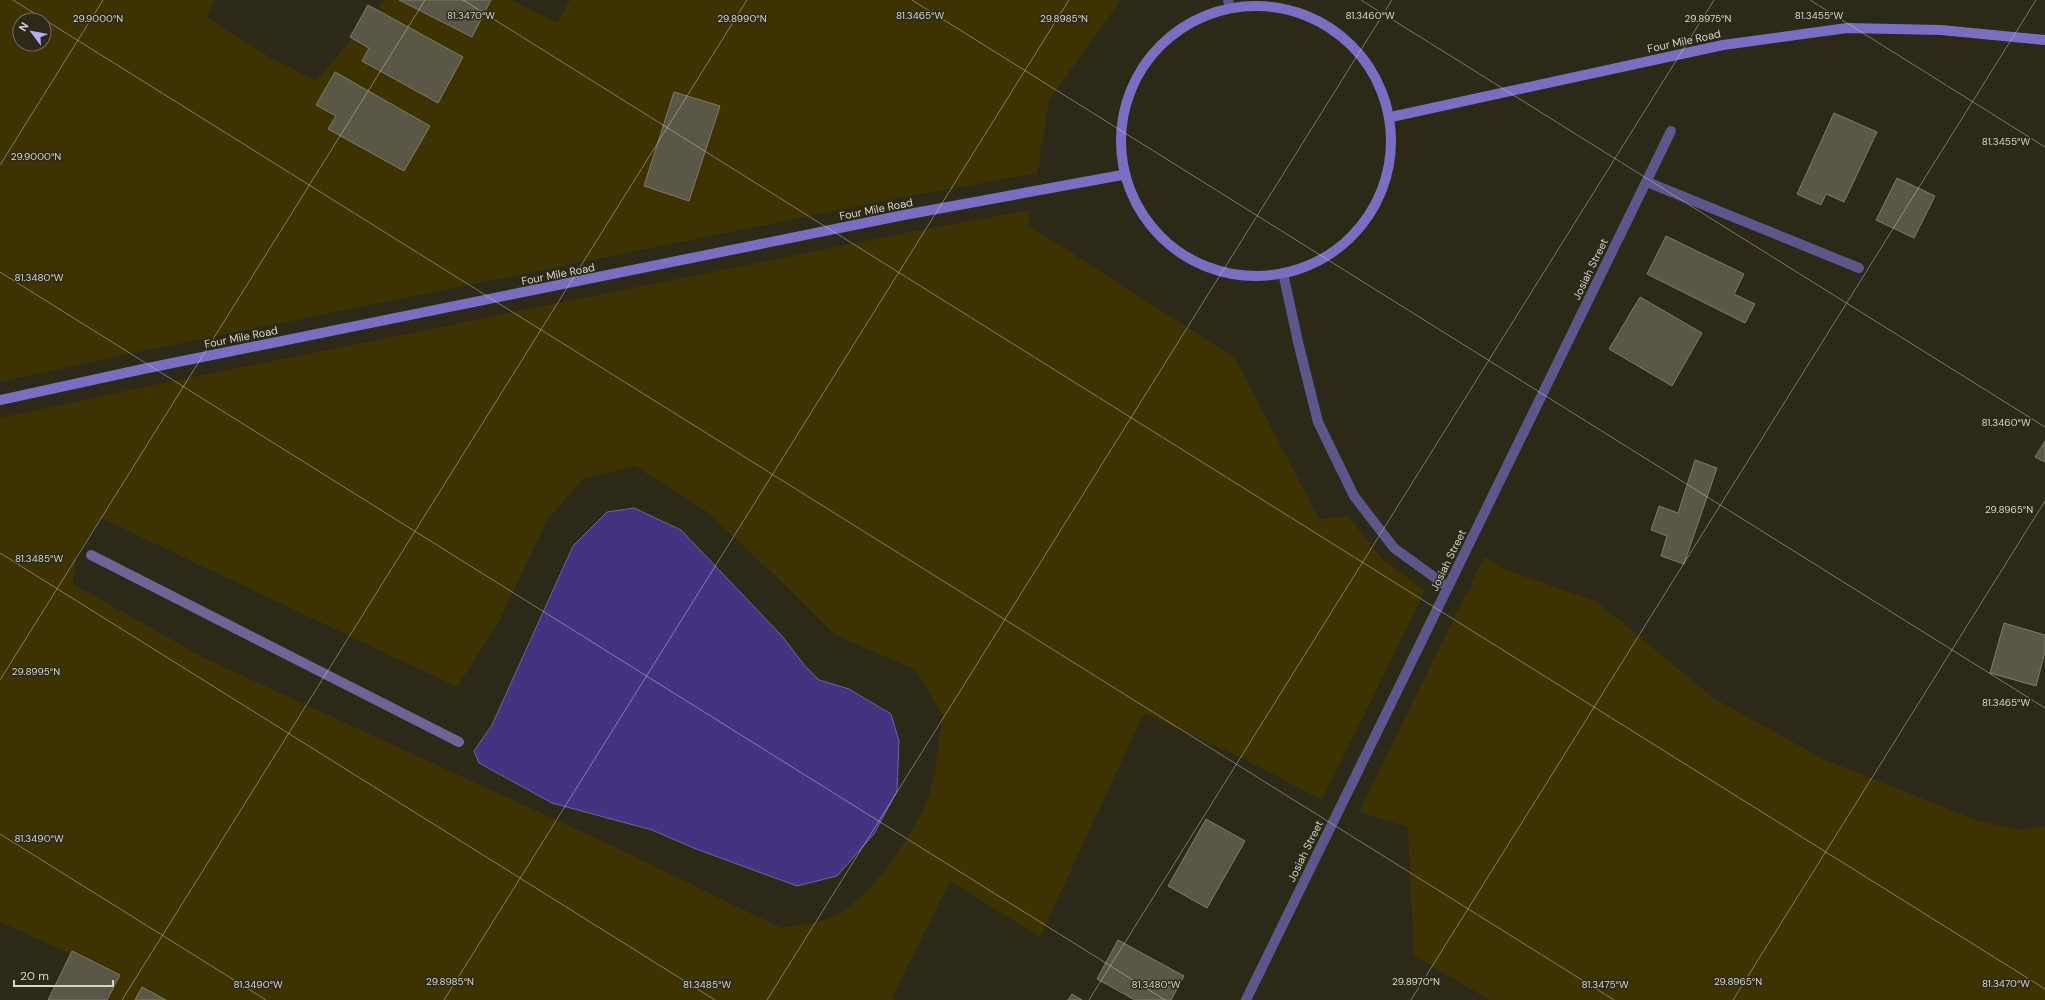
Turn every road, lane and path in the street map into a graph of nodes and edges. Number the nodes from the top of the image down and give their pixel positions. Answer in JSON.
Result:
{"nodes":[{"id":1,"x":1229,"y":4,"type":"edge"},
{"id":2,"x":2040,"y":39,"type":"edge"},
{"id":3,"x":1391,"y":117,"type":"junction"},
{"id":4,"x":1671,"y":131,"type":"dead end"},
{"id":5,"x":1122,"y":175,"type":"junction"},
{"id":6,"x":1646,"y":182,"type":"junction"},
{"id":7,"x":1859,"y":268,"type":"dead end"},
{"id":8,"x":1283,"y":273,"type":"junction"},
{"id":9,"x":0,"y":400,"type":"edge"},
{"id":10,"x":1448,"y":588,"type":"junction"},
{"id":11,"x":1246,"y":1000,"type":"edge"}],
"edges":[{"from":1,"to":3,"type":"main road"},
{"from":1,"to":5,"type":"main road"},
{"from":2,"to":3,"type":"main road","name":"Four Mile Road"},
{"from":3,"to":8,"type":"main road"},
{"from":4,"to":6,"type":"street","name":"Josiah Street"},
{"from":5,"to":8,"type":"main road"},
{"from":5,"to":9,"type":"main road","name":"Four Mile Road"},
{"from":6,"to":7,"type":"street"},
{"from":6,"to":10,"type":"street","name":"Josiah Street"},
{"from":8,"to":10,"type":"street"},
{"from":10,"to":11,"type":"street","name":"Josiah Street"}]}
